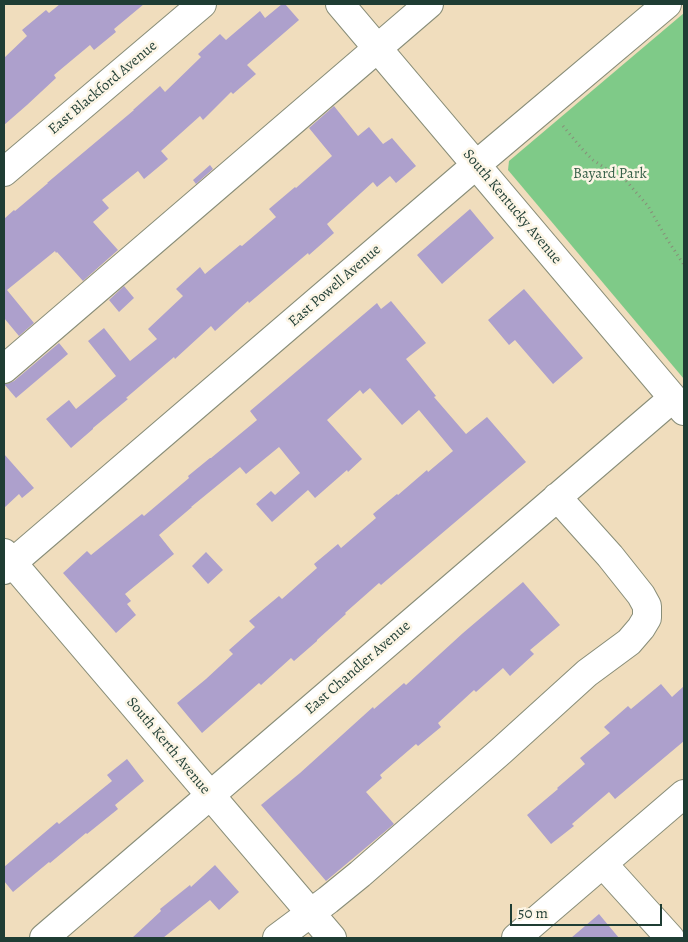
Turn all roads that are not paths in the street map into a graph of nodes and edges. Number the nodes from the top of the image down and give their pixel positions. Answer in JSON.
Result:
{"nodes":[{"id":1,"x":202,"y":4,"type":"edge"},
{"id":2,"x":340,"y":4,"type":"edge"},
{"id":3,"x":429,"y":4,"type":"edge"},
{"id":4,"x":667,"y":4,"type":"edge"},
{"id":5,"x":378,"y":48,"type":"junction"},
{"id":6,"x":476,"y":165,"type":"junction"},
{"id":7,"x":4,"y":172,"type":"edge"},
{"id":8,"x":4,"y":370,"type":"edge"},
{"id":9,"x":678,"y":404,"type":"edge"},
{"id":10,"x":557,"y":497,"type":"junction"},
{"id":11,"x":6,"y":562,"type":"edge"},
{"id":12,"x":684,"y":794,"type":"edge"},
{"id":13,"x":210,"y":795,"type":"junction"},
{"id":14,"x":603,"y":864,"type":"junction"},
{"id":15,"x":310,"y":913,"type":"junction"},
{"id":16,"x":684,"y":935,"type":"edge"},
{"id":17,"x":44,"y":938,"type":"edge"},
{"id":18,"x":277,"y":938,"type":"edge"},
{"id":19,"x":332,"y":938,"type":"edge"},
{"id":20,"x":516,"y":938,"type":"edge"},
{"id":21,"x":670,"y":938,"type":"edge"},
{"id":22,"x":679,"y":938,"type":"edge"}],
"edges":[{"from":1,"to":7,"type":"street","name":"East Blackford Avenue"},
{"from":2,"to":5,"type":"street","name":"South Kentucky Avenue"},
{"from":3,"to":5,"type":"street"},
{"from":4,"to":6,"type":"street","name":"East Powell Avenue"},
{"from":5,"to":6,"type":"street","name":"South Kentucky Avenue"},
{"from":5,"to":8,"type":"street"},
{"from":6,"to":9,"type":"street","name":"South Kentucky Avenue"},
{"from":6,"to":11,"type":"street","name":"East Powell Avenue"},
{"from":9,"to":10,"type":"street","name":"East Chandler Avenue"},
{"from":10,"to":13,"type":"street","name":"East Chandler Avenue"},
{"from":10,"to":15,"type":"street"},
{"from":11,"to":13,"type":"street","name":"South Kerth Avenue"},
{"from":12,"to":14,"type":"street"},
{"from":13,"to":15,"type":"street","name":"South Kerth Avenue"},
{"from":13,"to":17,"type":"street","name":"East Chandler Avenue"},
{"from":14,"to":20,"type":"street"},
{"from":14,"to":21,"type":"street"},
{"from":15,"to":18,"type":"street"},
{"from":15,"to":19,"type":"street","name":"South Kerth Avenue"},
{"from":16,"to":22,"type":"street"}]}
